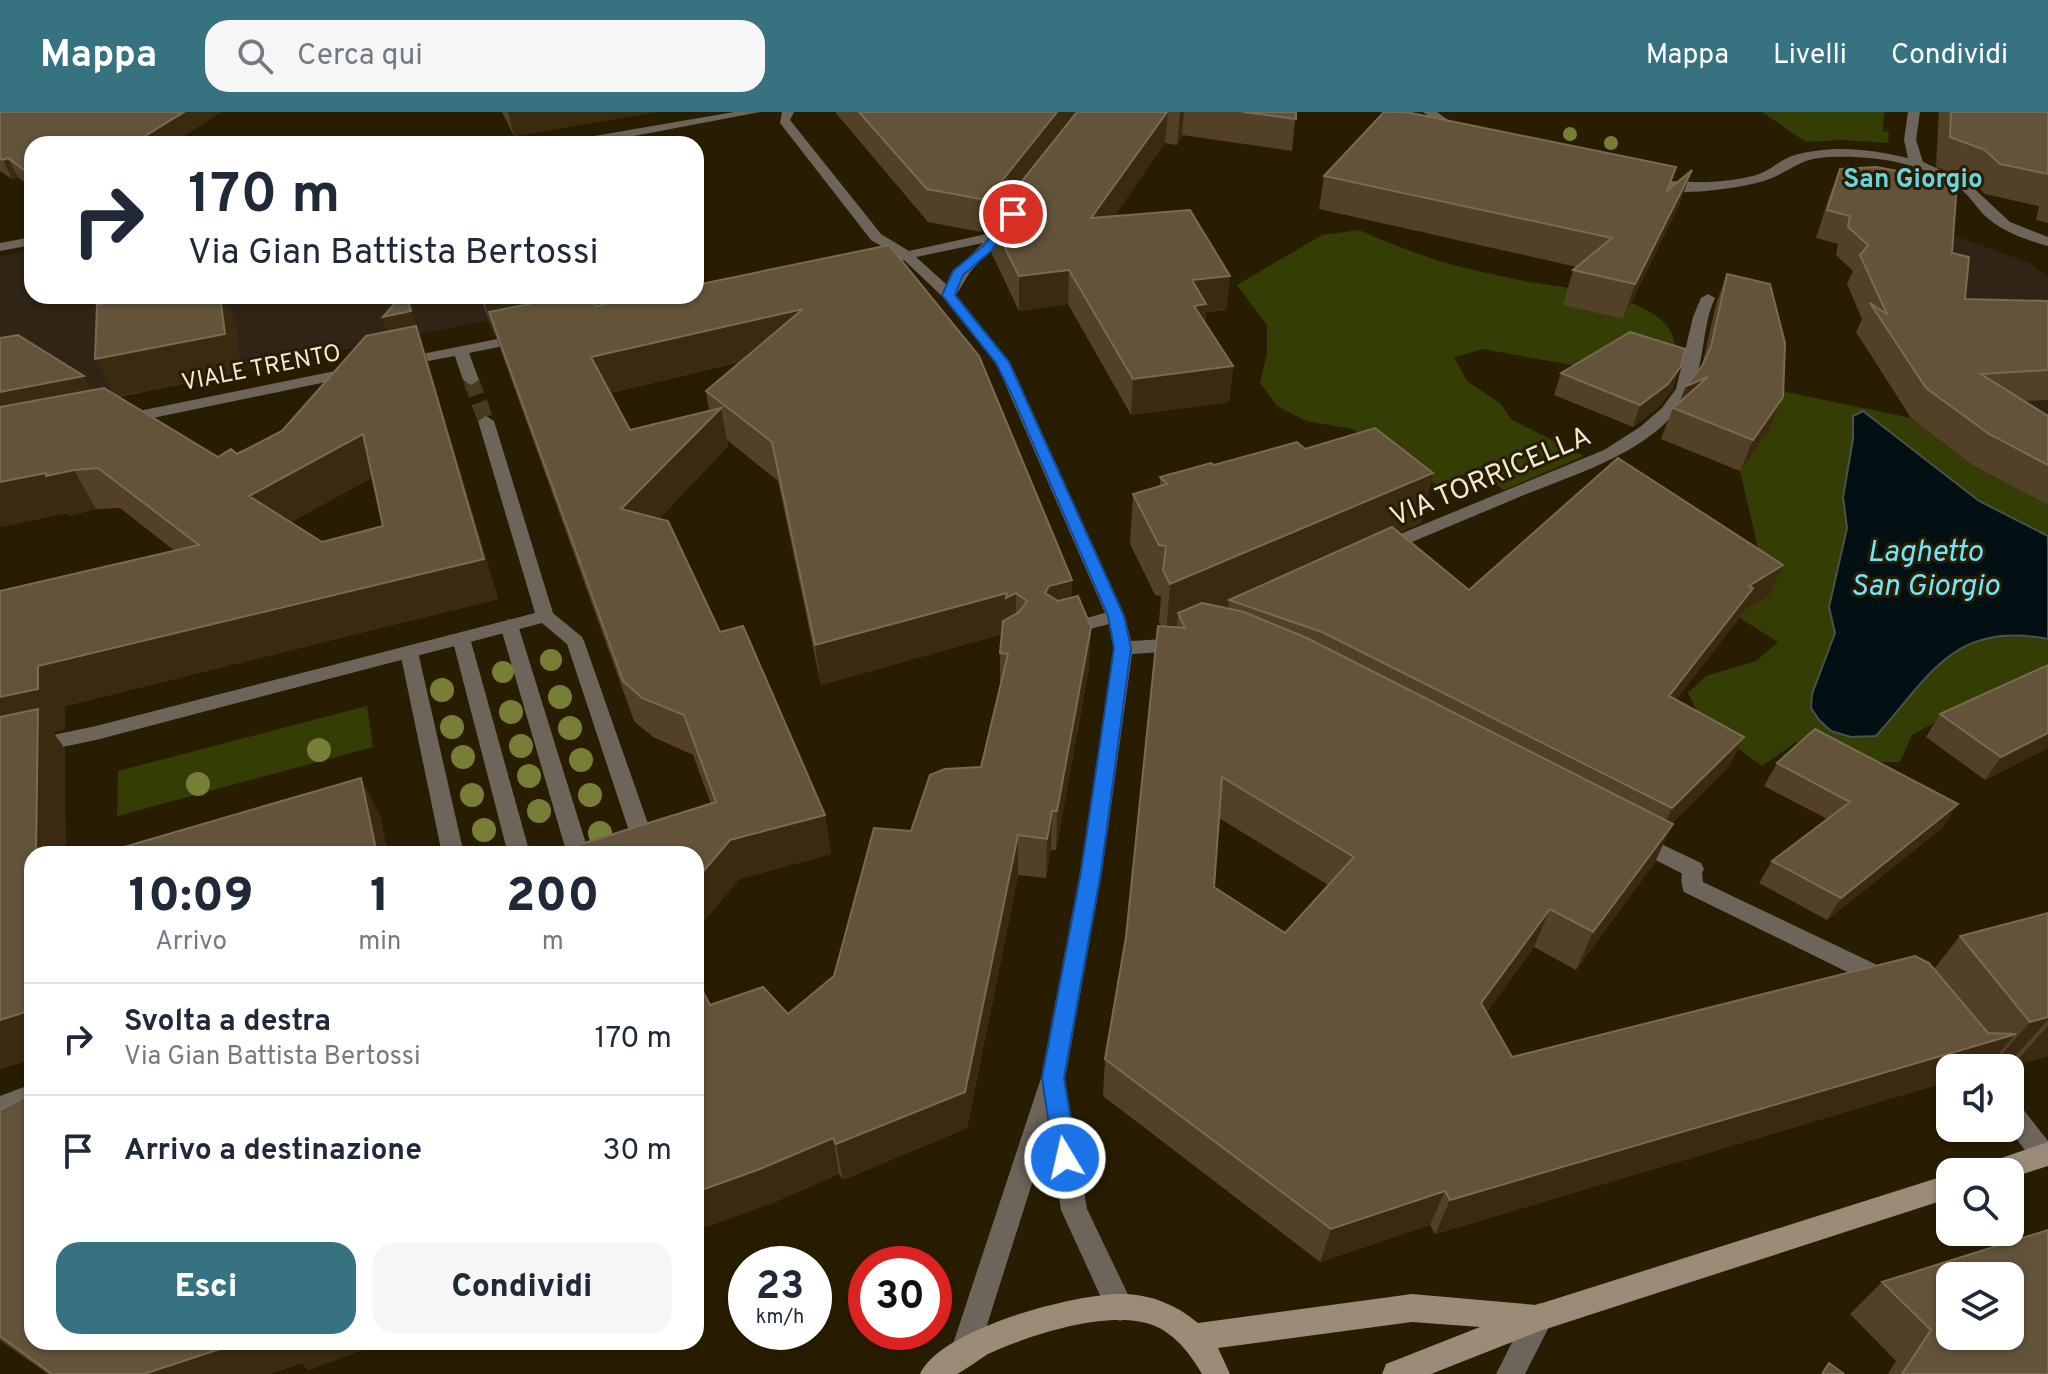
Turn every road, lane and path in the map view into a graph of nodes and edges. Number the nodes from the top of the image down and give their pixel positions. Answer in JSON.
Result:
{"nodes":[{"id":1,"x":754,"y":112,"type":"edge"},
{"id":2,"x":788,"y":112,"type":"edge"},
{"id":3,"x":1429,"y":112,"type":"edge"},
{"id":4,"x":1914,"y":112,"type":"edge"},
{"id":5,"x":617,"y":136,"type":"edge"},
{"id":6,"x":1477,"y":146,"type":"edge"},
{"id":7,"x":1919,"y":166,"type":"junction"},
{"id":8,"x":1637,"y":183,"type":"edge"},
{"id":9,"x":1021,"y":203,"type":"edge"},
{"id":10,"x":996,"y":236,"type":"junction"},
{"id":11,"x":24,"y":242,"type":"edge"},
{"id":12,"x":2048,"y":242,"type":"edge"},
{"id":13,"x":0,"y":247,"type":"edge"},
{"id":14,"x":906,"y":255,"type":"junction"},
{"id":15,"x":878,"y":263,"type":"edge"},
{"id":16,"x":949,"y":295,"type":"junction"},
{"id":17,"x":1708,"y":298,"type":"dead end"},
{"id":18,"x":542,"y":335,"type":"edge"},
{"id":19,"x":460,"y":350,"type":"junction"},
{"id":20,"x":471,"y":380,"type":"tunnel mouth"},
{"id":21,"x":486,"y":421,"type":"tunnel mouth"},
{"id":22,"x":107,"y":422,"type":"edge"},
{"id":23,"x":1368,"y":554,"type":"edge"},
{"id":24,"x":545,"y":616,"type":"junction"},
{"id":25,"x":1116,"y":616,"type":"junction"},
{"id":26,"x":509,"y":625,"type":"junction"},
{"id":27,"x":1056,"y":632,"type":"edge"},
{"id":28,"x":1195,"y":632,"type":"edge"},
{"id":29,"x":461,"y":638,"type":"junction"},
{"id":30,"x":1123,"y":648,"type":"junction"},
{"id":31,"x":409,"y":652,"type":"junction"},
{"id":32,"x":0,"y":753,"type":"edge"},
{"id":33,"x":1625,"y":833,"type":"edge"},
{"id":34,"x":451,"y":846,"type":"edge"},
{"id":35,"x":517,"y":846,"type":"edge"},
{"id":36,"x":576,"y":846,"type":"edge"},
{"id":37,"x":616,"y":846,"type":"edge"},
{"id":38,"x":1911,"y":991,"type":"edge"},
{"id":39,"x":1053,"y":1078,"type":"junction"},
{"id":40,"x":24,"y":1098,"type":"edge"},
{"id":41,"x":0,"y":1107,"type":"edge"},
{"id":42,"x":2024,"y":1129,"type":"edge"},
{"id":43,"x":2046,"y":1155,"type":"edge"},
{"id":44,"x":2024,"y":1162,"type":"edge"},
{"id":45,"x":1936,"y":1190,"type":"edge"},
{"id":46,"x":1120,"y":1307,"type":"junction"},
{"id":47,"x":1540,"y":1317,"type":"junction"},
{"id":48,"x":1194,"y":1337,"type":"junction"},
{"id":49,"x":965,"y":1350,"type":"junction"},
{"id":50,"x":934,"y":1374,"type":"edge"},
{"id":51,"x":1216,"y":1374,"type":"edge"},
{"id":52,"x":1396,"y":1374,"type":"edge"},
{"id":53,"x":1510,"y":1374,"type":"edge"}],
"edges":[{"from":1,"to":5,"type":"street"},
{"from":2,"to":14,"type":"street"},
{"from":3,"to":6,"type":"street"},
{"from":4,"to":7,"type":"street"},
{"from":7,"to":8,"type":"street"},
{"from":7,"to":12,"type":"street"},
{"from":9,"to":10,"type":"street"},
{"from":10,"to":14,"type":"street"},
{"from":10,"to":16,"type":"street"},
{"from":11,"to":13,"type":"street"},
{"from":14,"to":15,"type":"street"},
{"from":14,"to":16,"type":"street"},
{"from":16,"to":25,"type":"street"},
{"from":17,"to":23,"type":"street","name":"VIA TORRICELLA"},
{"from":18,"to":19,"type":"street","name":"VIALE TRENTO"},
{"from":19,"to":20,"type":"street"},
{"from":19,"to":22,"type":"street","name":"VIALE TRENTO"},
{"from":21,"to":24,"type":"street"},
{"from":24,"to":26,"type":"street"},
{"from":24,"to":37,"type":"street"},
{"from":25,"to":27,"type":"street"},
{"from":25,"to":30,"type":"street"},
{"from":26,"to":29,"type":"street"},
{"from":26,"to":36,"type":"street"},
{"from":28,"to":30,"type":"street"},
{"from":29,"to":31,"type":"street"},
{"from":29,"to":35,"type":"street"},
{"from":30,"to":39,"type":"street"},
{"from":31,"to":32,"type":"street"},
{"from":31,"to":34,"type":"street"},
{"from":33,"to":38,"type":"street"},
{"from":39,"to":46,"type":"street"},
{"from":39,"to":49,"type":"street"},
{"from":40,"to":41,"type":"street"},
{"from":42,"to":43,"type":"street"},
{"from":43,"to":44,"type":"main road"},
{"from":45,"to":47,"type":"main road"},
{"from":46,"to":48,"type":"main road"},
{"from":46,"to":49,"type":"main road"},
{"from":47,"to":48,"type":"main road"},
{"from":47,"to":52,"type":"main road"},
{"from":47,"to":53,"type":"street"},
{"from":48,"to":51,"type":"main road"},
{"from":49,"to":50,"type":"main road"}]}
